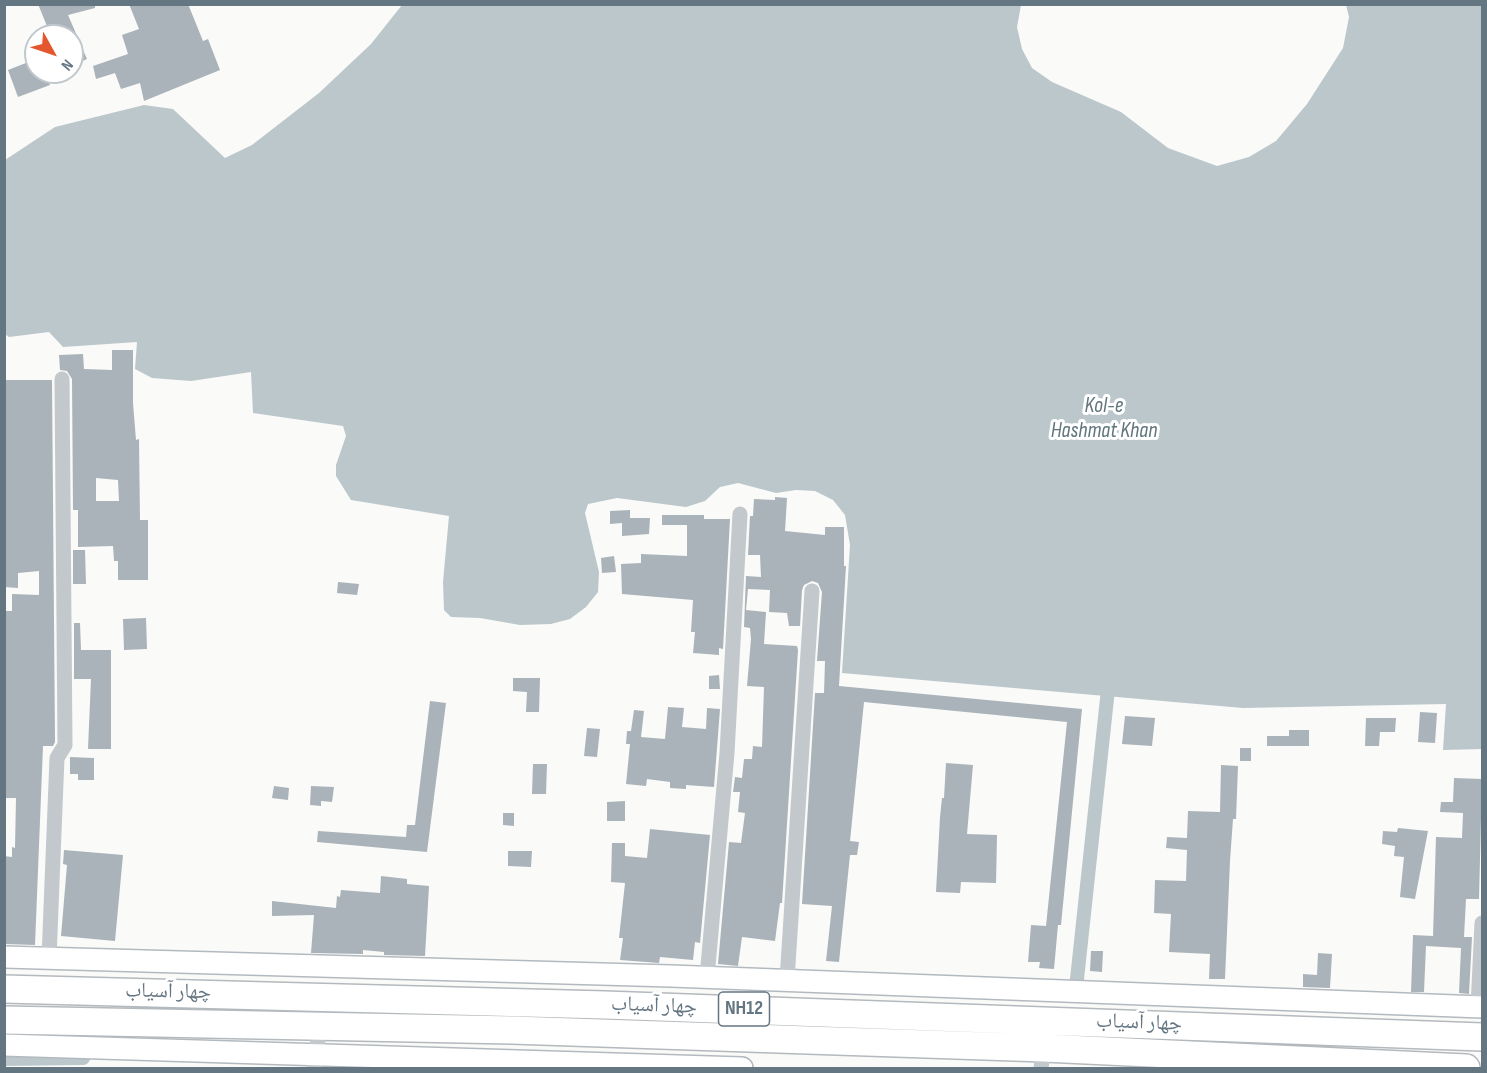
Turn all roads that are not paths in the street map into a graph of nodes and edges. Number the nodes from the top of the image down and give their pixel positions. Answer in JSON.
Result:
{"nodes":[{"id":1,"x":62,"y":379,"type":"dead end"},
{"id":2,"x":740,"y":514,"type":"dead end"},
{"id":3,"x":812,"y":591,"type":"dead end"},
{"id":4,"x":1482,"y":923,"type":"edge"},
{"id":5,"x":4,"y":957,"type":"edge"},
{"id":6,"x":49,"y":958,"type":"junction"},
{"id":7,"x":708,"y":977,"type":"junction"},
{"id":8,"x":787,"y":980,"type":"junction"},
{"id":9,"x":4,"y":989,"type":"edge"},
{"id":10,"x":1480,"y":1007,"type":"edge"},
{"id":11,"x":13,"y":1020,"type":"edge"},
{"id":12,"x":320,"y":1026,"type":"junction"},
{"id":13,"x":1312,"y":1030,"type":"junction"},
{"id":14,"x":1482,"y":1037,"type":"edge"},
{"id":15,"x":4,"y":1044,"type":"edge"},
{"id":16,"x":1043,"y":1058,"type":"edge"},
{"id":17,"x":1308,"y":1060,"type":"junction"},
{"id":18,"x":316,"y":1062,"type":"edge"},
{"id":19,"x":673,"y":1067,"type":"edge"},
{"id":20,"x":742,"y":1068,"type":"edge"},
{"id":21,"x":1466,"y":1068,"type":"edge"}],
"edges":[{"from":1,"to":6,"type":"street"},
{"from":2,"to":7,"type":"street"},
{"from":3,"to":8,"type":"street"},
{"from":4,"to":10,"type":"street"},
{"from":5,"to":6,"type":"street"},
{"from":6,"to":7,"type":"street"},
{"from":7,"to":8,"type":"street"},
{"from":8,"to":10,"type":"street"},
{"from":9,"to":13,"type":"highway","name":"چهار آسیاب","number":"NH12"},
{"from":11,"to":12,"type":"highway","name":"چهار آسیاب","number":"NH12"},
{"from":11,"to":15,"type":"street"},
{"from":12,"to":16,"type":"highway","name":"چهار آسیاب","number":"NH12"},
{"from":12,"to":18,"type":"street"},
{"from":13,"to":14,"type":"highway","name":"چهار آسیاب","number":"NH12"},
{"from":13,"to":17,"type":"highway"},
{"from":15,"to":18,"type":"street"},
{"from":16,"to":17,"type":"highway","name":"چهار آسیاب","number":"NH12"},
{"from":17,"to":21,"type":"highway","name":"چهار آسیاب","number":"NH12"},
{"from":18,"to":19,"type":"street"},
{"from":19,"to":20,"type":"street"}]}
